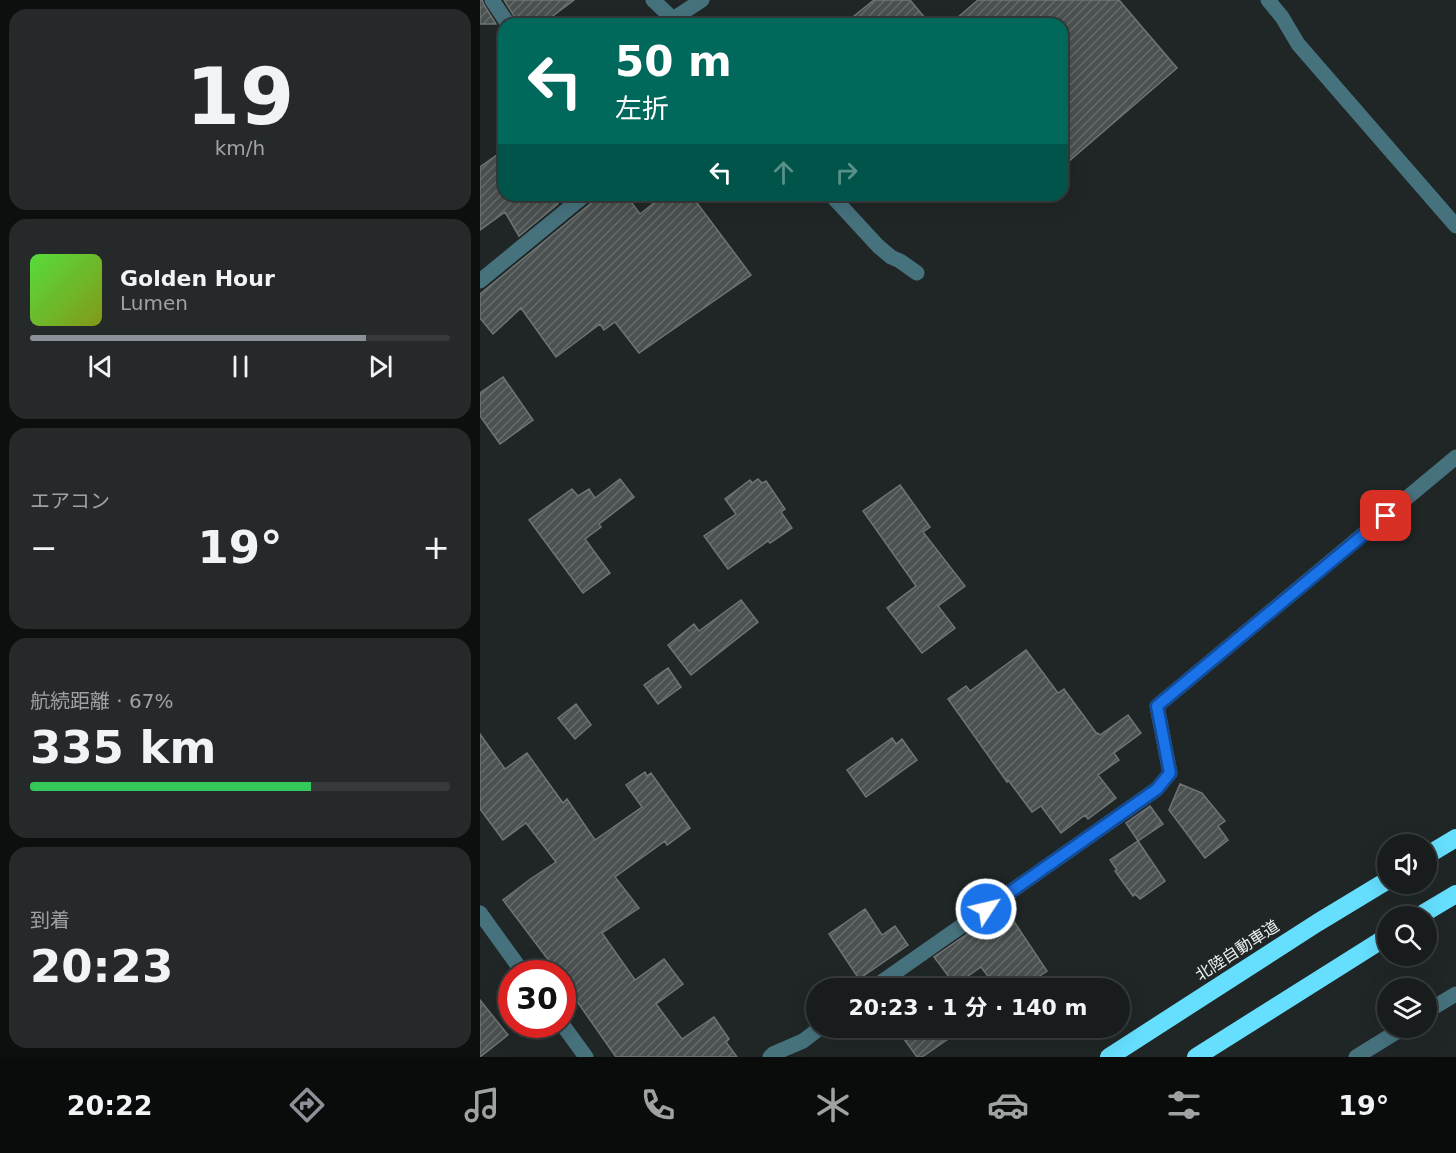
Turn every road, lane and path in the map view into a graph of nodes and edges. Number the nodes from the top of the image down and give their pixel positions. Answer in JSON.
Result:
{"nodes":[{"id":1,"x":492,"y":0,"type":"edge"},
{"id":2,"x":653,"y":0,"type":"edge"},
{"id":3,"x":702,"y":0,"type":"edge"},
{"id":4,"x":1268,"y":0,"type":"edge"},
{"id":5,"x":504,"y":18,"type":"edge"},
{"id":6,"x":671,"y":18,"type":"edge"},
{"id":7,"x":680,"y":18,"type":"edge"},
{"id":8,"x":578,"y":201,"type":"edge"},
{"id":9,"x":837,"y":201,"type":"edge"},
{"id":10,"x":1456,"y":226,"type":"edge"},
{"id":11,"x":917,"y":273,"type":"dead end"},
{"id":12,"x":480,"y":281,"type":"edge"},
{"id":13,"x":1456,"y":457,"type":"edge"},
{"id":14,"x":1456,"y":838,"type":"edge"},
{"id":15,"x":1437,"y":849,"type":"edge"},
{"id":16,"x":1377,"y":886,"type":"edge"},
{"id":17,"x":1456,"y":894,"type":"edge"},
{"id":18,"x":1436,"y":906,"type":"edge"},
{"id":19,"x":480,"y":913,"type":"edge"},
{"id":20,"x":1377,"y":943,"type":"edge"},
{"id":21,"x":514,"y":960,"type":"edge"},
{"id":22,"x":887,"y":978,"type":"edge"},
{"id":23,"x":1456,"y":994,"type":"edge"},
{"id":24,"x":1437,"y":1005,"type":"edge"},
{"id":25,"x":572,"y":1038,"type":"edge"},
{"id":26,"x":807,"y":1038,"type":"edge"},
{"id":27,"x":1386,"y":1038,"type":"edge"},
{"id":28,"x":586,"y":1057,"type":"edge"},
{"id":29,"x":770,"y":1057,"type":"edge"},
{"id":30,"x":1109,"y":1057,"type":"edge"},
{"id":31,"x":1196,"y":1057,"type":"edge"},
{"id":32,"x":1356,"y":1057,"type":"edge"}],
"edges":[{"from":1,"to":5,"type":"street"},
{"from":2,"to":6,"type":"street"},
{"from":3,"to":7,"type":"street"},
{"from":4,"to":10,"type":"street"},
{"from":8,"to":12,"type":"street"},
{"from":9,"to":11,"type":"street"},
{"from":13,"to":22,"type":"street"},
{"from":14,"to":15,"type":"highway"},
{"from":16,"to":30,"type":"highway","name":"北陸自動車道"},
{"from":17,"to":18,"type":"highway"},
{"from":19,"to":21,"type":"street"},
{"from":20,"to":31,"type":"highway"},
{"from":23,"to":24,"type":"street"},
{"from":25,"to":28,"type":"street"},
{"from":26,"to":29,"type":"street"},
{"from":27,"to":32,"type":"street"}]}
